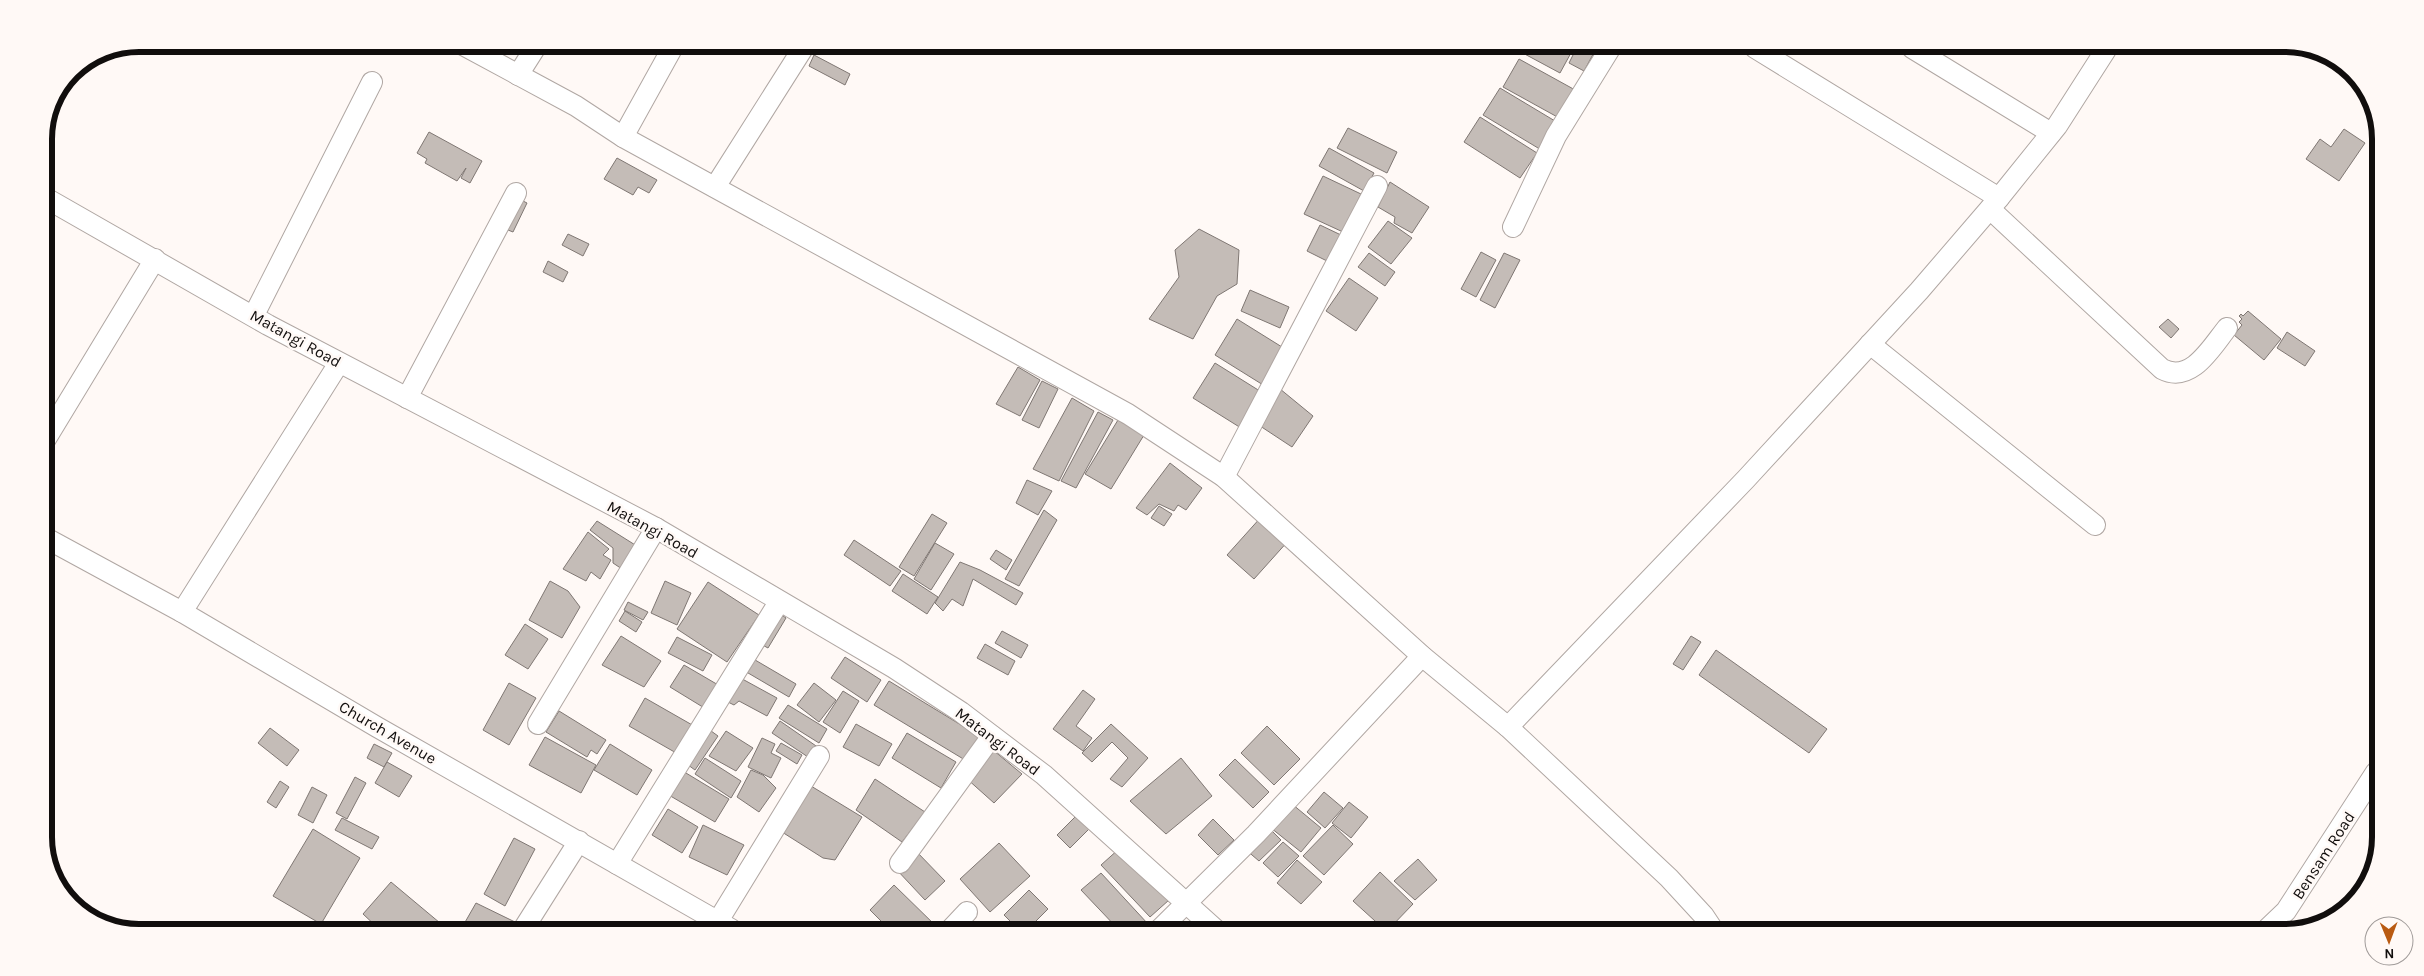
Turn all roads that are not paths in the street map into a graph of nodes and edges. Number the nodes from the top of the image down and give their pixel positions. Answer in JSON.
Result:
{"nodes":[{"id":1,"x":476,"y":52,"type":"edge"},
{"id":2,"x":532,"y":52,"type":"edge"},
{"id":3,"x":670,"y":52,"type":"edge"},
{"id":4,"x":801,"y":52,"type":"edge"},
{"id":5,"x":1608,"y":52,"type":"edge"},
{"id":6,"x":1761,"y":52,"type":"edge"},
{"id":7,"x":1919,"y":52,"type":"edge"},
{"id":8,"x":2104,"y":52,"type":"edge"},
{"id":9,"x":518,"y":75,"type":"junction"},
{"id":10,"x":372,"y":82,"type":"dead end"},
{"id":11,"x":2051,"y":133,"type":"junction"},
{"id":12,"x":623,"y":137,"type":"junction"},
{"id":13,"x":1377,"y":186,"type":"dead end"},
{"id":14,"x":714,"y":187,"type":"junction"},
{"id":15,"x":516,"y":193,"type":"dead end"},
{"id":16,"x":52,"y":204,"type":"edge"},
{"id":17,"x":1994,"y":204,"type":"junction"},
{"id":18,"x":1513,"y":227,"type":"dead end"},
{"id":19,"x":154,"y":259,"type":"junction"},
{"id":20,"x":254,"y":315,"type":"junction"},
{"id":21,"x":2228,"y":328,"type":"dead end"},
{"id":22,"x":1870,"y":344,"type":"junction"},
{"id":23,"x":339,"y":363,"type":"junction"},
{"id":24,"x":408,"y":398,"type":"junction"},
{"id":25,"x":52,"y":428,"type":"edge"},
{"id":26,"x":1224,"y":477,"type":"junction"},
{"id":27,"x":2095,"y":525,"type":"dead end"},
{"id":28,"x":656,"y":528,"type":"junction"},
{"id":29,"x":53,"y":542,"type":"edge"},
{"id":30,"x":779,"y":602,"type":"junction"},
{"id":31,"x":182,"y":612,"type":"junction"},
{"id":32,"x":1422,"y":656,"type":"junction"},
{"id":33,"x":538,"y":724,"type":"dead end"},
{"id":34,"x":1508,"y":727,"type":"junction"},
{"id":35,"x":992,"y":736,"type":"junction"},
{"id":36,"x":819,"y":756,"type":"dead end"},
{"id":37,"x":2372,"y":778,"type":"edge"},
{"id":38,"x":578,"y":841,"type":"junction"},
{"id":39,"x":900,"y":862,"type":"dead end"},
{"id":40,"x":618,"y":864,"type":"junction"},
{"id":41,"x":1186,"y":902,"type":"junction"},
{"id":42,"x":967,"y":912,"type":"dead end"},
{"id":43,"x":526,"y":924,"type":"edge"},
{"id":44,"x":722,"y":924,"type":"edge"},
{"id":45,"x":725,"y":924,"type":"edge"},
{"id":46,"x":956,"y":924,"type":"edge"},
{"id":47,"x":1165,"y":924,"type":"edge"},
{"id":48,"x":1210,"y":924,"type":"edge"},
{"id":49,"x":1709,"y":924,"type":"edge"},
{"id":50,"x":2272,"y":924,"type":"edge"}],
"edges":[{"from":1,"to":9,"type":"street"},
{"from":2,"to":9,"type":"street"},
{"from":3,"to":12,"type":"street"},
{"from":4,"to":14,"type":"street"},
{"from":5,"to":18,"type":"street"},
{"from":6,"to":17,"type":"street"},
{"from":7,"to":11,"type":"street"},
{"from":8,"to":11,"type":"street"},
{"from":9,"to":12,"type":"street"},
{"from":10,"to":20,"type":"street"},
{"from":11,"to":17,"type":"street"},
{"from":12,"to":14,"type":"street"},
{"from":13,"to":26,"type":"street"},
{"from":14,"to":26,"type":"street"},
{"from":15,"to":24,"type":"street"},
{"from":16,"to":19,"type":"street","name":"Matangi Road"},
{"from":17,"to":21,"type":"street"},
{"from":17,"to":22,"type":"street"},
{"from":19,"to":20,"type":"street","name":"Matangi Road"},
{"from":19,"to":25,"type":"street"},
{"from":20,"to":23,"type":"street","name":"Matangi Road"},
{"from":22,"to":27,"type":"street"},
{"from":22,"to":34,"type":"street"},
{"from":23,"to":24,"type":"street","name":"Matangi Road"},
{"from":23,"to":31,"type":"street"},
{"from":24,"to":28,"type":"street","name":"Matangi Road"},
{"from":26,"to":32,"type":"street"},
{"from":28,"to":30,"type":"street","name":"Matangi Road"},
{"from":28,"to":33,"type":"street"},
{"from":29,"to":31,"type":"street","name":"Church Avenue"},
{"from":30,"to":35,"type":"street","name":"Matangi Road"},
{"from":30,"to":40,"type":"street"},
{"from":31,"to":38,"type":"street","name":"Church Avenue"},
{"from":32,"to":34,"type":"street"},
{"from":32,"to":41,"type":"street"},
{"from":34,"to":49,"type":"street"},
{"from":35,"to":39,"type":"street"},
{"from":35,"to":41,"type":"street","name":"Matangi Road"},
{"from":36,"to":45,"type":"street"},
{"from":37,"to":50,"type":"street","name":"Bensam Road"},
{"from":38,"to":40,"type":"street","name":"Church Avenue"},
{"from":38,"to":43,"type":"street"},
{"from":40,"to":44,"type":"street","name":"Church Avenue"},
{"from":41,"to":47,"type":"street"},
{"from":41,"to":48,"type":"street","name":"Matangi Road"},
{"from":42,"to":46,"type":"street"}]}
